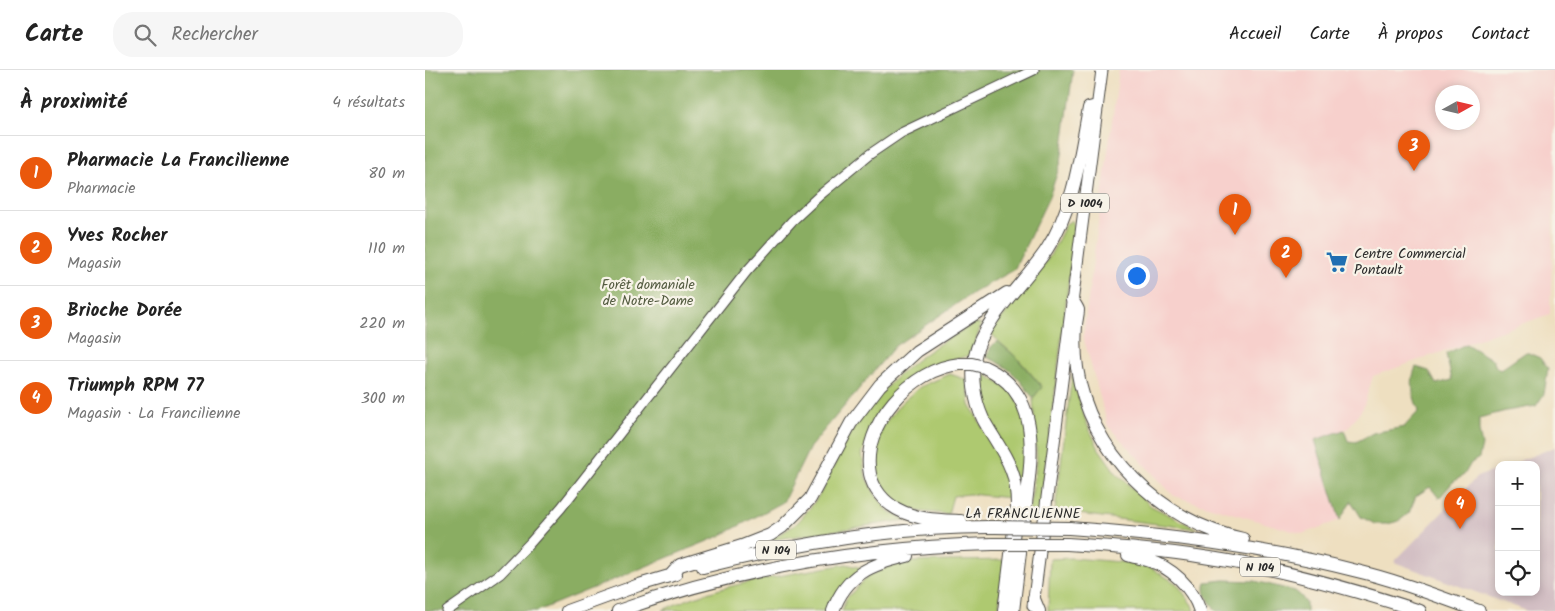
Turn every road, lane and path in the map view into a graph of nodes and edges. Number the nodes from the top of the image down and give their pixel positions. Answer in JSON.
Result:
{"nodes":[{"id":1,"x":1034,"y":70,"type":"edge"},
{"id":2,"x":1102,"y":70,"type":"edge"},
{"id":3,"x":1097,"y":106,"type":"junction"},
{"id":4,"x":1018,"y":286,"type":"junction"},
{"id":5,"x":1072,"y":300,"type":"junction"},
{"id":6,"x":995,"y":527,"type":"junction"},
{"id":7,"x":1096,"y":546,"type":"junction"},
{"id":8,"x":921,"y":548,"type":"junction"},
{"id":9,"x":1307,"y":560,"type":"junction"},
{"id":10,"x":670,"y":576,"type":"junction"},
{"id":11,"x":1035,"y":607,"type":"edge"},
{"id":12,"x":447,"y":611,"type":"edge"},
{"id":13,"x":567,"y":611,"type":"edge"},
{"id":14,"x":618,"y":611,"type":"edge"},
{"id":15,"x":833,"y":611,"type":"edge"},
{"id":16,"x":1004,"y":611,"type":"edge"},
{"id":17,"x":1013,"y":611,"type":"edge"},
{"id":18,"x":1200,"y":611,"type":"edge"},
{"id":19,"x":1420,"y":611,"type":"edge"},
{"id":20,"x":1479,"y":611,"type":"edge"}],
"edges":[{"from":1,"to":12,"type":"street"},
{"from":2,"to":3,"type":"main road","number":"D 1004"},
{"from":3,"to":4,"type":"highway"},
{"from":3,"to":5,"type":"main road","number":"D 1004"},
{"from":4,"to":10,"type":"highway"},
{"from":4,"to":16,"type":"highway"},
{"from":5,"to":9,"type":"highway"},
{"from":5,"to":11,"type":"main road","number":"D 1004"},
{"from":6,"to":9,"type":"highway","name":"LA FRANCILIENNE","number":"N 104","bridge":true},
{"from":6,"to":10,"type":"highway","name":"LA FRANCILIENNE","number":"N 104"},
{"from":6,"to":17,"type":"highway","bridge":true},
{"from":7,"to":8,"type":"highway","name":"LA FRANCILIENNE","number":"N 104","bridge":true},
{"from":7,"to":18,"type":"highway"},
{"from":7,"to":19,"type":"highway","name":"LA FRANCILIENNE","number":"N 104"},
{"from":8,"to":14,"type":"highway","name":"LA FRANCILIENNE","number":"N 104"},
{"from":8,"to":15,"type":"highway"},
{"from":9,"to":20,"type":"highway","name":"LA FRANCILIENNE","number":"N 104"},
{"from":10,"to":13,"type":"highway","name":"LA FRANCILIENNE","number":"N 104"}]}
